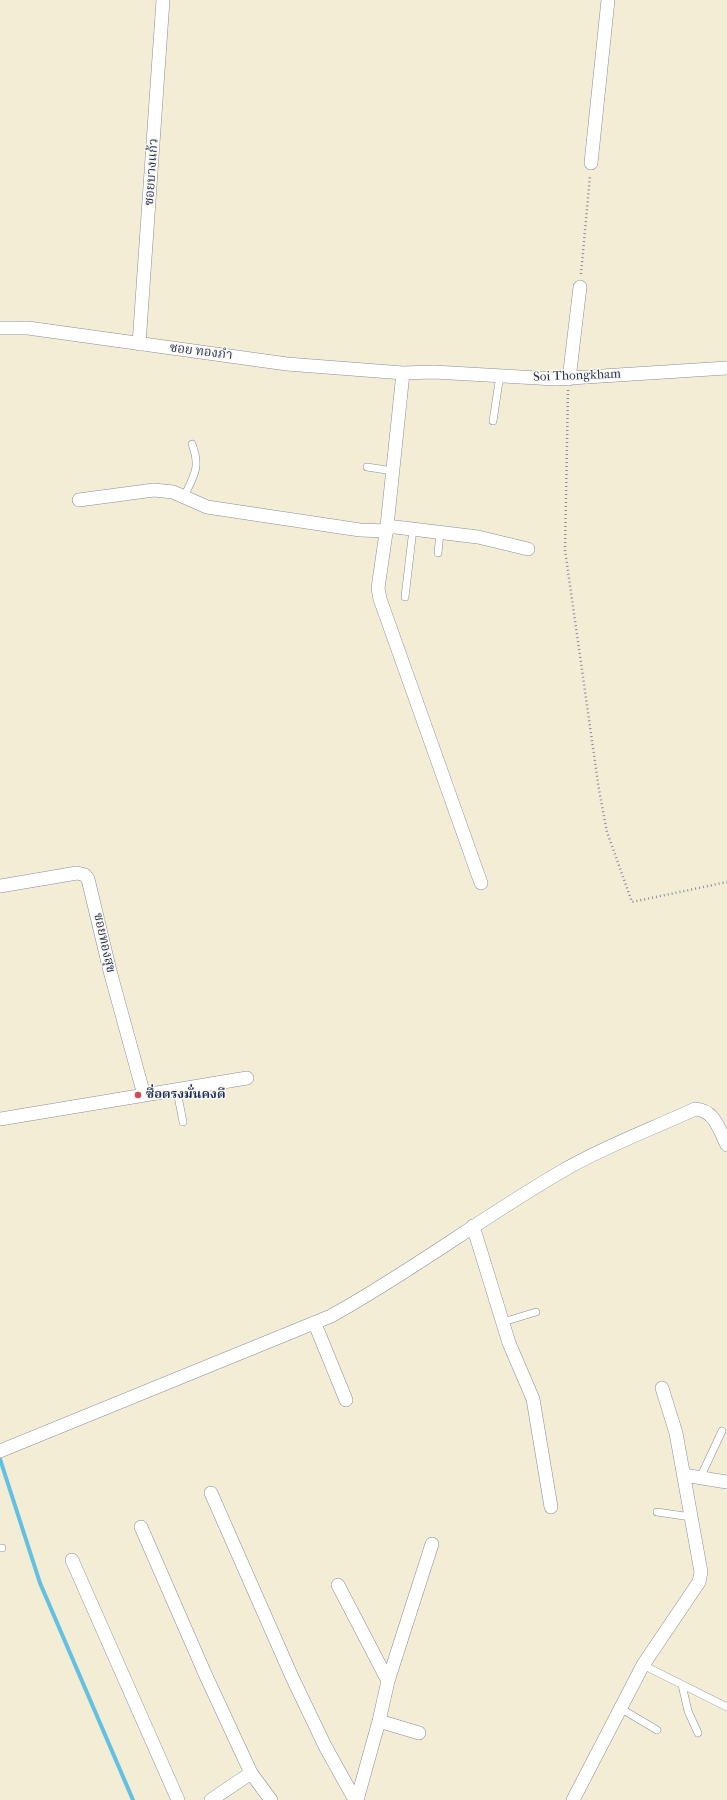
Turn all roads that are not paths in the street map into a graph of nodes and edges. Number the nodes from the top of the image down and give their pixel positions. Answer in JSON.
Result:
{"nodes":[{"id":1,"x":163,"y":0,"type":"edge"},
{"id":2,"x":608,"y":0,"type":"edge"},
{"id":3,"x":591,"y":163,"type":"road end"},
{"id":4,"x":580,"y":287,"type":"road end"},
{"id":5,"x":0,"y":328,"type":"edge"},
{"id":6,"x":139,"y":344,"type":"junction"},
{"id":7,"x":727,"y":368,"type":"edge"},
{"id":8,"x":403,"y":373,"type":"junction"},
{"id":9,"x":500,"y":375,"type":"junction"},
{"id":10,"x":569,"y":379,"type":"junction"},
{"id":11,"x":493,"y":421,"type":"dead end"},
{"id":12,"x":192,"y":444,"type":"dead end"},
{"id":13,"x":367,"y":467,"type":"dead end"},
{"id":14,"x":393,"y":471,"type":"junction"},
{"id":15,"x":184,"y":497,"type":"junction"},
{"id":16,"x":80,"y":500,"type":"dead end"},
{"id":17,"x":387,"y":528,"type":"junction"},
{"id":18,"x":413,"y":529,"type":"junction"},
{"id":19,"x":440,"y":532,"type":"junction"},
{"id":20,"x":528,"y":549,"type":"dead end"},
{"id":21,"x":438,"y":553,"type":"dead end"},
{"id":22,"x":405,"y":597,"type":"dead end"},
{"id":23,"x":481,"y":883,"type":"dead end"},
{"id":24,"x":0,"y":886,"type":"edge"},
{"id":25,"x":248,"y":1078,"type":"dead end"},
{"id":26,"x":177,"y":1091,"type":"junction"},
{"id":27,"x":144,"y":1095,"type":"junction"},
{"id":28,"x":0,"y":1119,"type":"edge"},
{"id":29,"x":183,"y":1122,"type":"dead end"},
{"id":30,"x":727,"y":1145,"type":"edge"},
{"id":31,"x":473,"y":1226,"type":"junction"},
{"id":32,"x":536,"y":1312,"type":"dead end"},
{"id":33,"x":503,"y":1322,"type":"junction"},
{"id":34,"x":315,"y":1324,"type":"junction"},
{"id":35,"x":662,"y":1388,"type":"dead end"},
{"id":36,"x":346,"y":1400,"type":"dead end"},
{"id":37,"x":722,"y":1432,"type":"dead end"},
{"id":38,"x":0,"y":1451,"type":"edge"},
{"id":39,"x":684,"y":1475,"type":"junction"},
{"id":40,"x":700,"y":1478,"type":"junction"},
{"id":41,"x":727,"y":1482,"type":"edge"},
{"id":42,"x":211,"y":1493,"type":"dead end"},
{"id":43,"x":551,"y":1507,"type":"dead end"},
{"id":44,"x":657,"y":1512,"type":"dead end"},
{"id":45,"x":691,"y":1517,"type":"junction"},
{"id":46,"x":142,"y":1527,"type":"dead end"},
{"id":47,"x":432,"y":1544,"type":"dead end"},
{"id":48,"x":72,"y":1560,"type":"dead end"},
{"id":49,"x":338,"y":1585,"type":"dead end"},
{"id":50,"x":643,"y":1665,"type":"junction"},
{"id":51,"x":388,"y":1681,"type":"junction"},
{"id":52,"x":682,"y":1685,"type":"junction"},
{"id":53,"x":727,"y":1706,"type":"edge"},
{"id":54,"x":620,"y":1708,"type":"junction"},
{"id":55,"x":379,"y":1721,"type":"junction"},
{"id":56,"x":657,"y":1730,"type":"dead end"},
{"id":57,"x":419,"y":1733,"type":"dead end"},
{"id":58,"x":698,"y":1733,"type":"dead end"},
{"id":59,"x":251,"y":1773,"type":"junction"},
{"id":60,"x":178,"y":1800,"type":"edge"},
{"id":61,"x":210,"y":1800,"type":"edge"},
{"id":62,"x":271,"y":1800,"type":"edge"},
{"id":63,"x":356,"y":1800,"type":"edge"},
{"id":64,"x":573,"y":1800,"type":"edge"}],
"edges":[{"from":1,"to":6,"type":"street","name":"ซอยบางแก้ว"},
{"from":2,"to":3,"type":"street"},
{"from":4,"to":10,"type":"street"},
{"from":5,"to":6,"type":"street","name":"ซอย ทองภํา"},
{"from":6,"to":8,"type":"street","name":"ซอย ทองภํา"},
{"from":7,"to":10,"type":"street","name":"Soi Thongkham"},
{"from":8,"to":9,"type":"street","name":"Soi Thongkham"},
{"from":8,"to":14,"type":"street"},
{"from":9,"to":10,"type":"street","name":"Soi Thongkham"},
{"from":9,"to":11,"type":"lane"},
{"from":12,"to":15,"type":"lane"},
{"from":13,"to":14,"type":"lane"},
{"from":14,"to":17,"type":"street"},
{"from":15,"to":16,"type":"street"},
{"from":15,"to":17,"type":"street"},
{"from":17,"to":18,"type":"street"},
{"from":17,"to":23,"type":"street"},
{"from":18,"to":19,"type":"street"},
{"from":18,"to":22,"type":"lane"},
{"from":19,"to":20,"type":"street"},
{"from":19,"to":21,"type":"lane"},
{"from":24,"to":27,"type":"street","name":"ซอยทองสุข"},
{"from":25,"to":26,"type":"street"},
{"from":26,"to":27,"type":"street"},
{"from":26,"to":29,"type":"lane"},
{"from":27,"to":28,"type":"street"},
{"from":30,"to":31,"type":"street"},
{"from":31,"to":33,"type":"street"},
{"from":31,"to":34,"type":"street"},
{"from":32,"to":33,"type":"lane"},
{"from":33,"to":43,"type":"street"},
{"from":34,"to":36,"type":"street"},
{"from":34,"to":38,"type":"street"},
{"from":35,"to":39,"type":"street"},
{"from":37,"to":40,"type":"lane"},
{"from":39,"to":40,"type":"street"},
{"from":39,"to":45,"type":"street"},
{"from":40,"to":41,"type":"street"},
{"from":42,"to":63,"type":"street"},
{"from":44,"to":45,"type":"lane"},
{"from":45,"to":50,"type":"street"},
{"from":46,"to":59,"type":"street"},
{"from":47,"to":51,"type":"street"},
{"from":48,"to":60,"type":"street"},
{"from":49,"to":51,"type":"street"},
{"from":50,"to":52,"type":"lane"},
{"from":50,"to":54,"type":"street"},
{"from":51,"to":55,"type":"street"},
{"from":52,"to":53,"type":"lane"},
{"from":52,"to":58,"type":"lane"},
{"from":54,"to":56,"type":"lane"},
{"from":54,"to":64,"type":"street"},
{"from":55,"to":57,"type":"street"},
{"from":55,"to":63,"type":"street"},
{"from":59,"to":61,"type":"street"},
{"from":59,"to":62,"type":"street"}]}
